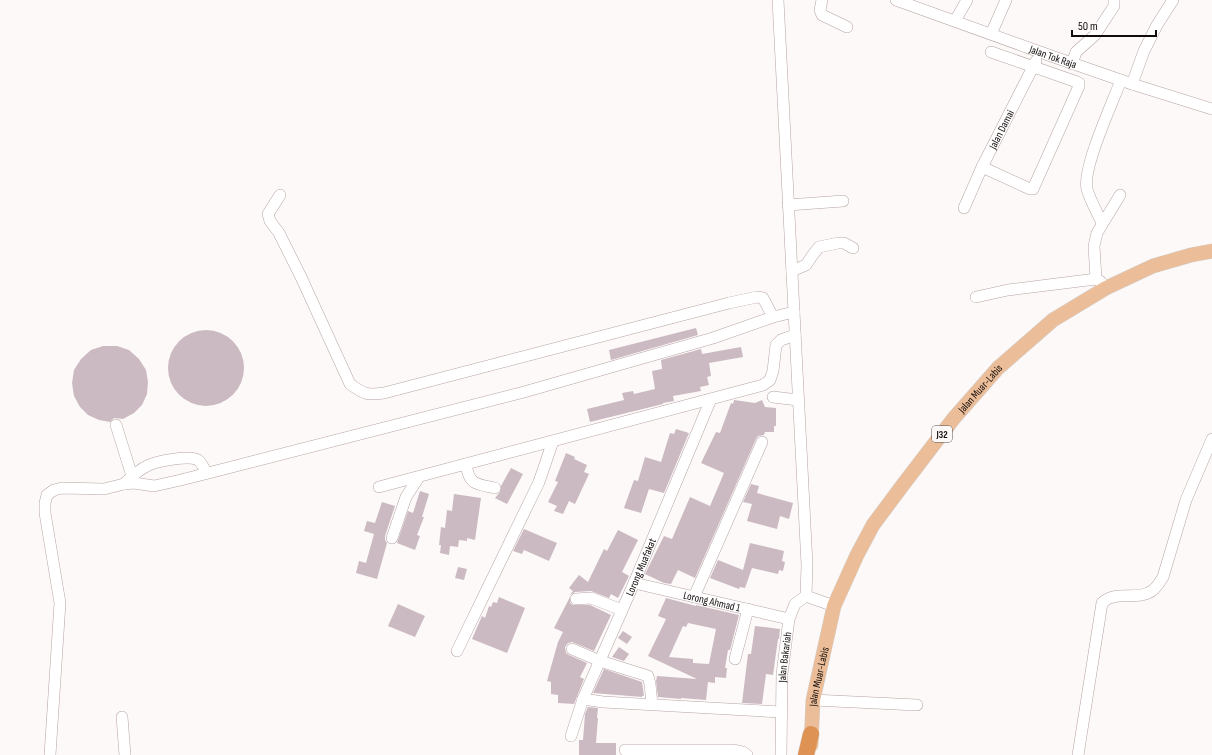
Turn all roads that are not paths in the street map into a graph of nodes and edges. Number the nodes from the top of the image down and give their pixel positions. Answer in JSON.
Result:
{"nodes":[{"id":1,"x":767,"y":0,"type":"edge"},
{"id":2,"x":822,"y":0,"type":"edge"},
{"id":3,"x":896,"y":0,"type":"edge"},
{"id":4,"x":966,"y":0,"type":"edge"},
{"id":5,"x":1006,"y":0,"type":"edge"},
{"id":6,"x":1114,"y":0,"type":"edge"},
{"id":7,"x":1173,"y":0,"type":"edge"},
{"id":8,"x":778,"y":2,"type":"edge"},
{"id":9,"x":955,"y":21,"type":"junction"},
{"id":10,"x":847,"y":27,"type":"dead end"},
{"id":11,"x":991,"y":34,"type":"junction"},
{"id":12,"x":991,"y":52,"type":"dead end"},
{"id":13,"x":1040,"y":52,"type":"junction"},
{"id":14,"x":1072,"y":64,"type":"junction"},
{"id":15,"x":1033,"y":66,"type":"junction"},
{"id":16,"x":1127,"y":82,"type":"junction"},
{"id":17,"x":1212,"y":109,"type":"edge"},
{"id":18,"x":982,"y":167,"type":"junction"},
{"id":19,"x":280,"y":195,"type":"dead end"},
{"id":20,"x":1120,"y":196,"type":"dead end"},
{"id":21,"x":843,"y":201,"type":"dead end"},
{"id":22,"x":788,"y":205,"type":"junction"},
{"id":23,"x":964,"y":208,"type":"dead end"},
{"id":24,"x":1102,"y":223,"type":"junction"},
{"id":25,"x":853,"y":248,"type":"dead end"},
{"id":26,"x":1212,"y":251,"type":"edge"},
{"id":27,"x":792,"y":271,"type":"junction"},
{"id":28,"x":1101,"y":283,"type":"junction"},
{"id":29,"x":976,"y":297,"type":"dead end"},
{"id":30,"x":794,"y":312,"type":"junction"},
{"id":31,"x":773,"y":317,"type":"junction"},
{"id":32,"x":795,"y":335,"type":"junction"},
{"id":33,"x":773,"y":397,"type":"dead end"},
{"id":34,"x":711,"y":399,"type":"junction"},
{"id":35,"x":798,"y":400,"type":"junction"},
{"id":36,"x":116,"y":425,"type":"dead end"},
{"id":37,"x":1212,"y":439,"type":"edge"},
{"id":38,"x":553,"y":441,"type":"junction"},
{"id":39,"x":762,"y":442,"type":"dead end"},
{"id":40,"x":466,"y":464,"type":"junction"},
{"id":41,"x":207,"y":473,"type":"junction"},
{"id":42,"x":419,"y":477,"type":"junction"},
{"id":43,"x":128,"y":480,"type":"junction"},
{"id":44,"x":380,"y":487,"type":"dead end"},
{"id":45,"x":495,"y":488,"type":"dead end"},
{"id":46,"x":392,"y":538,"type":"dead end"},
{"id":47,"x":634,"y":582,"type":"junction"},
{"id":48,"x":806,"y":596,"type":"junction"},
{"id":49,"x":694,"y":597,"type":"junction"},
{"id":50,"x":576,"y":599,"type":"dead end"},
{"id":51,"x":834,"y":606,"type":"junction"},
{"id":52,"x":622,"y":610,"type":"junction"},
{"id":53,"x":748,"y":610,"type":"junction"},
{"id":54,"x":789,"y":619,"type":"junction"},
{"id":55,"x":572,"y":649,"type":"dead end"},
{"id":56,"x":457,"y":651,"type":"dead end"},
{"id":57,"x":736,"y":659,"type":"dead end"},
{"id":58,"x":600,"y":661,"type":"junction"},
{"id":59,"x":583,"y":699,"type":"junction"},
{"id":60,"x":813,"y":700,"type":"junction"},
{"id":61,"x":652,"y":704,"type":"junction"},
{"id":62,"x":917,"y":705,"type":"dead end"},
{"id":63,"x":782,"y":712,"type":"junction"},
{"id":64,"x":122,"y":717,"type":"dead end"},
{"id":65,"x":812,"y":734,"type":"junction"},
{"id":66,"x":571,"y":736,"type":"dead end"},
{"id":67,"x":625,"y":750,"type":"dead end"},
{"id":68,"x":50,"y":755,"type":"edge"},
{"id":69,"x":125,"y":755,"type":"edge"},
{"id":70,"x":747,"y":755,"type":"edge"},
{"id":71,"x":781,"y":755,"type":"edge"},
{"id":72,"x":806,"y":755,"type":"edge"},
{"id":73,"x":812,"y":755,"type":"edge"},
{"id":74,"x":816,"y":755,"type":"edge"},
{"id":75,"x":1078,"y":755,"type":"edge"}],
"edges":[{"from":1,"to":8,"type":"street"},
{"from":2,"to":10,"type":"street"},
{"from":3,"to":9,"type":"street","name":"Jalan Tok Raja"},
{"from":4,"to":9,"type":"street"},
{"from":5,"to":11,"type":"street"},
{"from":6,"to":14,"type":"street"},
{"from":7,"to":16,"type":"street"},
{"from":8,"to":22,"type":"street"},
{"from":9,"to":11,"type":"street","name":"Jalan Tok Raja"},
{"from":11,"to":13,"type":"street","name":"Jalan Tok Raja"},
{"from":12,"to":15,"type":"street"},
{"from":13,"to":14,"type":"street","name":"Jalan Tok Raja"},
{"from":13,"to":15,"type":"street","name":"Jalan Damai"},
{"from":14,"to":16,"type":"street","name":"Jalan Tok Raja"},
{"from":15,"to":18,"type":"street","name":"Jalan Damai"},
{"from":15,"to":18,"type":"street"},
{"from":16,"to":17,"type":"street","name":"Jalan Tok Raja"},
{"from":16,"to":24,"type":"street"},
{"from":18,"to":23,"type":"street","name":"Jalan Damai"},
{"from":19,"to":31,"type":"street"},
{"from":20,"to":24,"type":"street"},
{"from":21,"to":22,"type":"street"},
{"from":22,"to":27,"type":"street"},
{"from":24,"to":28,"type":"street"},
{"from":25,"to":27,"type":"street"},
{"from":26,"to":28,"type":"main road","name":"Jalan Muar-Labis","number":"J32"},
{"from":27,"to":30,"type":"street"},
{"from":28,"to":29,"type":"street"},
{"from":28,"to":51,"type":"main road","name":"Jalan Muar-Labis","number":"J32"},
{"from":30,"to":31,"type":"street"},
{"from":30,"to":32,"type":"street"},
{"from":31,"to":41,"type":"street"},
{"from":32,"to":34,"type":"street"},
{"from":32,"to":35,"type":"street"},
{"from":33,"to":35,"type":"street"},
{"from":34,"to":38,"type":"street"},
{"from":34,"to":47,"type":"street","name":"Lorong Muafakat"},
{"from":35,"to":48,"type":"street"},
{"from":36,"to":43,"type":"street"},
{"from":37,"to":75,"type":"street"},
{"from":38,"to":40,"type":"street"},
{"from":38,"to":56,"type":"street"},
{"from":39,"to":49,"type":"street"},
{"from":40,"to":42,"type":"street"},
{"from":40,"to":45,"type":"street"},
{"from":41,"to":43,"type":"street"},
{"from":41,"to":43,"type":"street"},
{"from":42,"to":44,"type":"street"},
{"from":42,"to":46,"type":"street"},
{"from":43,"to":68,"type":"street"},
{"from":47,"to":49,"type":"street","name":"Lorong Ahmad 1"},
{"from":47,"to":52,"type":"street","name":"Lorong Muafakat"},
{"from":48,"to":51,"type":"street"},
{"from":48,"to":54,"type":"street","name":"Jalan Bakariah"},
{"from":49,"to":53,"type":"street","name":"Lorong Ahmad 1"},
{"from":50,"to":52,"type":"street"},
{"from":51,"to":60,"type":"main road","name":"Jalan Muar-Labis","number":"J32"},
{"from":52,"to":58,"type":"street","name":"Lorong Muafakat"},
{"from":53,"to":54,"type":"street","name":"Lorong Ahmad 1"},
{"from":53,"to":57,"type":"street"},
{"from":54,"to":63,"type":"street","name":"Jalan Bakariah"},
{"from":55,"to":58,"type":"street"},
{"from":58,"to":59,"type":"street","name":"Lorong Muafakat"},
{"from":58,"to":61,"type":"street"},
{"from":59,"to":61,"type":"street"},
{"from":59,"to":66,"type":"street","name":"Lorong Muafakat"},
{"from":60,"to":62,"type":"street"},
{"from":60,"to":65,"type":"main road","name":"Jalan Muar-Labis","number":"J32"},
{"from":61,"to":63,"type":"street"},
{"from":63,"to":71,"type":"street","name":"Jalan Bakariah"},
{"from":64,"to":69,"type":"street"},
{"from":65,"to":72,"type":"highway"},
{"from":65,"to":73,"type":"main road","name":"Jalan Muar-Labis","number":"J32"},
{"from":65,"to":74,"type":"highway"},
{"from":67,"to":70,"type":"street"}]}
